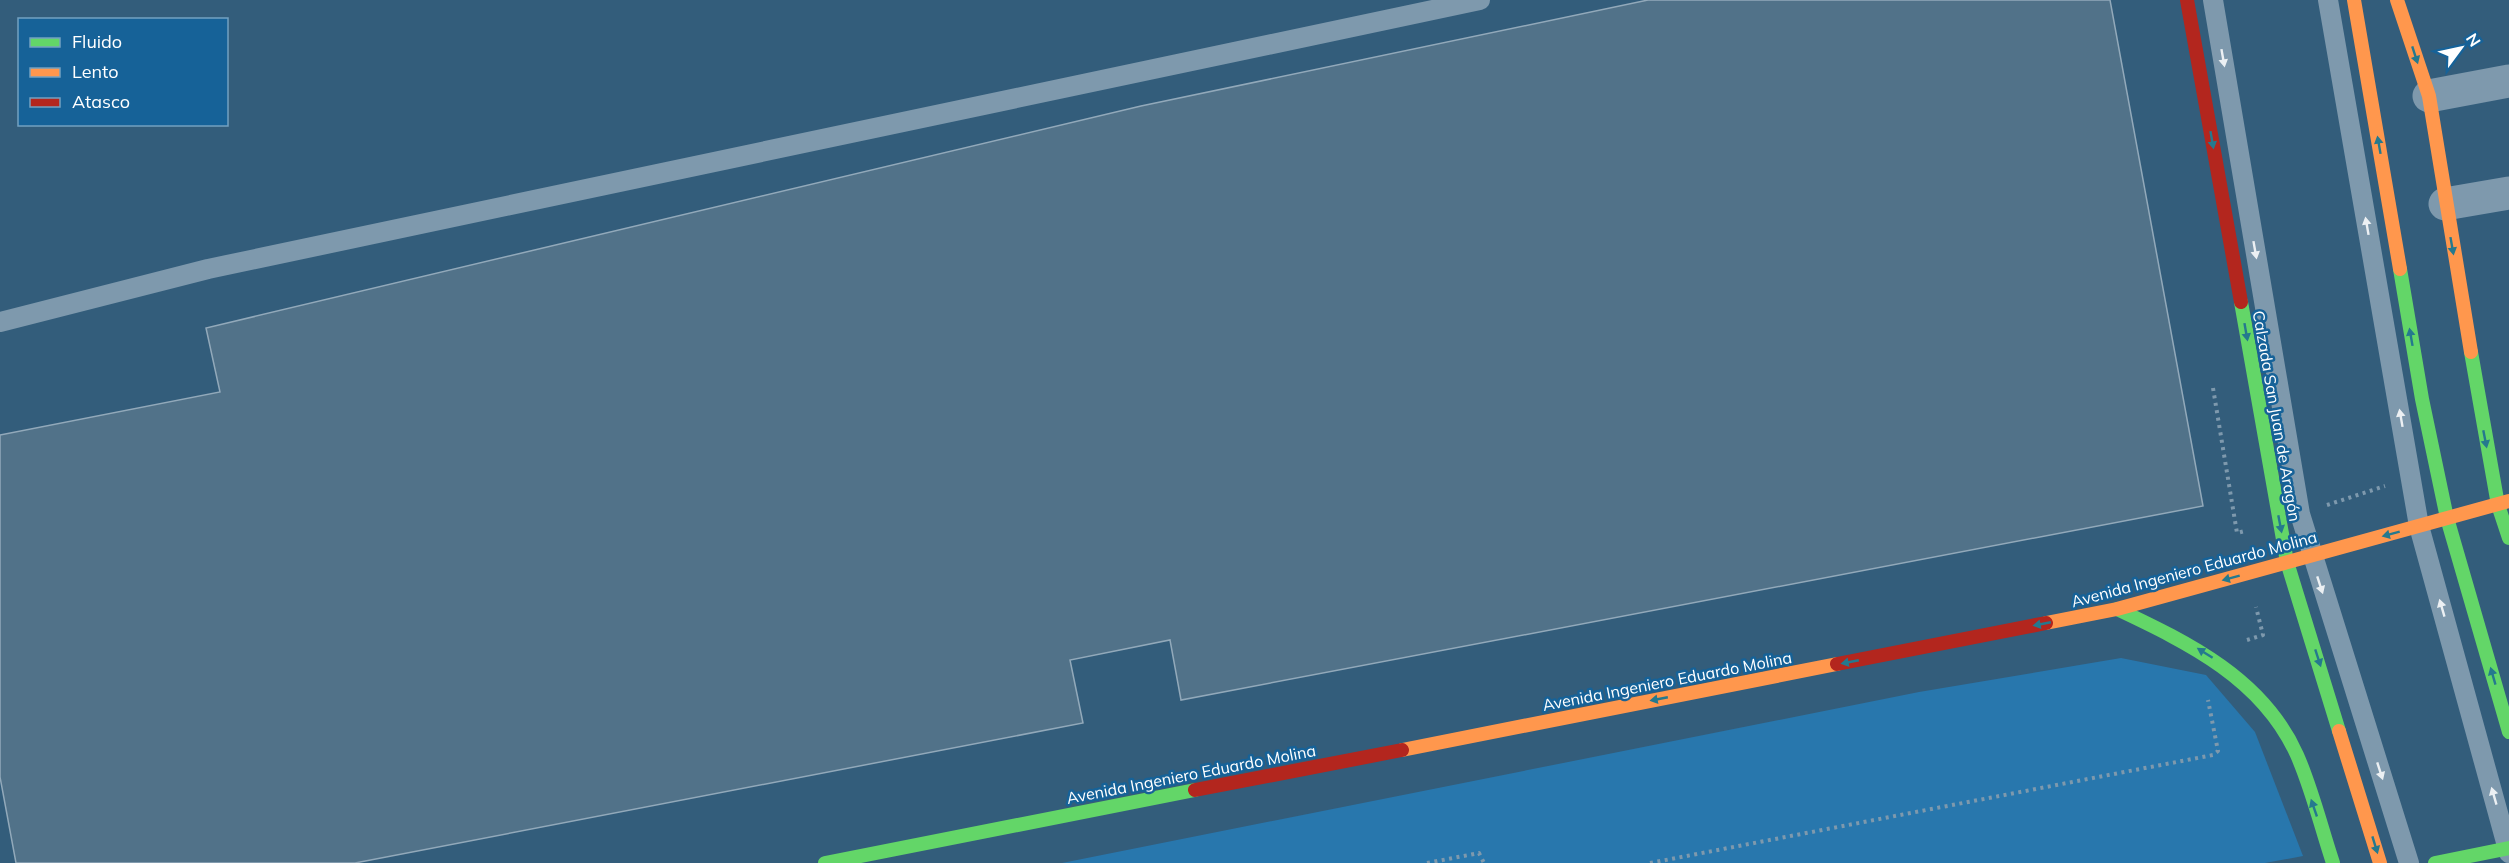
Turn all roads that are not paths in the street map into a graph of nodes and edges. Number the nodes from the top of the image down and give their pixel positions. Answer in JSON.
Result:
{"nodes":[{"id":1,"x":1479,"y":0,"type":"edge"},
{"id":2,"x":2187,"y":0,"type":"edge"},
{"id":3,"x":2213,"y":0,"type":"edge"},
{"id":4,"x":2328,"y":0,"type":"edge"},
{"id":5,"x":2354,"y":0,"type":"edge"},
{"id":6,"x":2397,"y":0,"type":"edge"},
{"id":7,"x":2509,"y":81,"type":"edge"},
{"id":8,"x":2429,"y":96,"type":"junction"},
{"id":9,"x":2509,"y":193,"type":"edge"},
{"id":10,"x":2445,"y":204,"type":"junction"},
{"id":11,"x":0,"y":321,"type":"edge"},
{"id":12,"x":2503,"y":503,"type":"edge"},
{"id":13,"x":2447,"y":518,"type":"junction"},
{"id":14,"x":2419,"y":526,"type":"junction"},
{"id":15,"x":2509,"y":538,"type":"edge"},
{"id":16,"x":2311,"y":556,"type":"junction"},
{"id":17,"x":2287,"y":562,"type":"junction"},
{"id":18,"x":2117,"y":609,"type":"junction"},
{"id":19,"x":2509,"y":732,"type":"edge"},
{"id":20,"x":2509,"y":848,"type":"edge"},
{"id":21,"x":2509,"y":853,"type":"edge"},
{"id":22,"x":825,"y":863,"type":"edge"},
{"id":23,"x":2333,"y":863,"type":"edge"},
{"id":24,"x":2380,"y":863,"type":"edge"},
{"id":25,"x":2409,"y":863,"type":"edge"},
{"id":26,"x":2435,"y":863,"type":"edge"}],
"edges":[{"from":1,"to":11,"type":"lane"},
{"from":2,"to":17,"type":"main road","name":"Calzada San Juan de Aragón","one_way":true},
{"from":3,"to":16,"type":"lane","one_way":true},
{"from":14,"to":4,"type":"lane","one_way":true},
{"from":13,"to":5,"type":"main road","one_way":true},
{"from":6,"to":8,"type":"main road","one_way":true},
{"from":7,"to":8,"type":"street"},
{"from":8,"to":10,"type":"main road"},
{"from":9,"to":10,"type":"street"},
{"from":10,"to":12,"type":"main road","one_way":true},
{"from":12,"to":13,"type":"main road","name":"Avenida Ingeniero Eduardo Molina"},
{"from":12,"to":15,"type":"main road"},
{"from":13,"to":14,"type":"main road","name":"Avenida Ingeniero Eduardo Molina"},
{"from":19,"to":13,"type":"main road","one_way":true},
{"from":14,"to":16,"type":"main road","name":"Avenida Ingeniero Eduardo Molina","one_way":true},
{"from":20,"to":14,"type":"lane","one_way":true},
{"from":16,"to":17,"type":"main road","name":"Avenida Ingeniero Eduardo Molina"},
{"from":16,"to":25,"type":"lane","one_way":true},
{"from":17,"to":18,"type":"main road","name":"Avenida Ingeniero Eduardo Molina","one_way":true},
{"from":17,"to":24,"type":"main road","name":"Calzada San Juan de Aragón","one_way":true},
{"from":18,"to":22,"type":"main road","name":"Avenida Ingeniero Eduardo Molina","one_way":true},
{"from":23,"to":18,"type":"main road","one_way":true},
{"from":20,"to":21,"type":"lane"},
{"from":20,"to":26,"type":"main road"}]}
